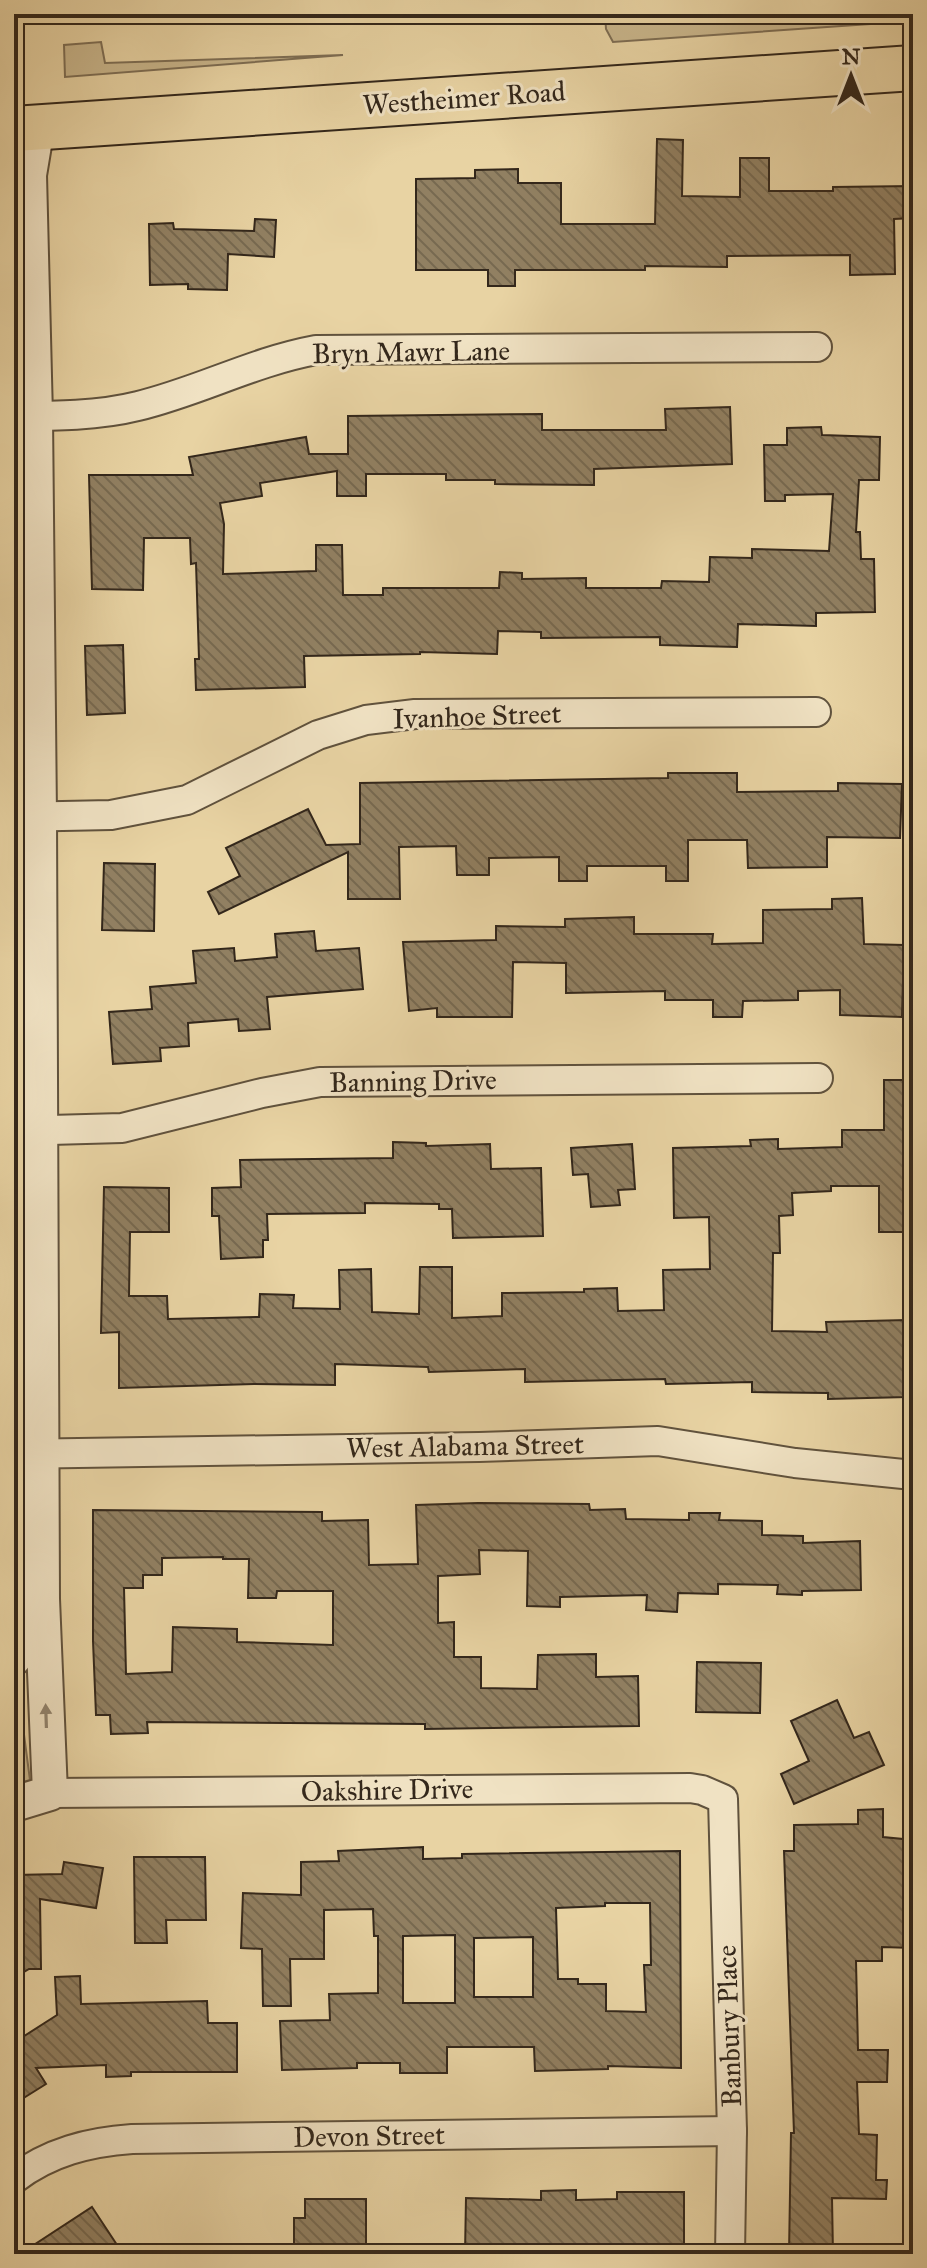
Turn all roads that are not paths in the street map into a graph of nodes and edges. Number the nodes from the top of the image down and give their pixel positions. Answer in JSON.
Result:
{"nodes":[{"id":1,"x":913,"y":68,"type":"edge"},
{"id":2,"x":25,"y":128,"type":"edge"},
{"id":3,"x":817,"y":347,"type":"dead end"},
{"id":4,"x":24,"y":416,"type":"edge"},
{"id":5,"x":816,"y":712,"type":"dead end"},
{"id":6,"x":26,"y":817,"type":"edge"},
{"id":7,"x":818,"y":1078,"type":"dead end"},
{"id":8,"x":26,"y":1131,"type":"edge"},
{"id":9,"x":28,"y":1454,"type":"edge"},
{"id":10,"x":913,"y":1475,"type":"edge"},
{"id":11,"x":42,"y":1599,"type":"junction"},
{"id":12,"x":14,"y":1658,"type":"edge"},
{"id":13,"x":50,"y":1793,"type":"junction"},
{"id":14,"x":723,"y":1799,"type":"joint"},
{"id":15,"x":14,"y":1804,"type":"edge"},
{"id":16,"x":732,"y":2131,"type":"junction"},
{"id":17,"x":14,"y":2179,"type":"edge"},
{"id":18,"x":730,"y":2254,"type":"edge"}],
"edges":[{"from":1,"to":2,"type":"main road","name":"Westheimer Road"},
{"from":2,"to":4,"type":"street"},
{"from":3,"to":4,"type":"street","name":"Bryn Mawr Lane"},
{"from":4,"to":6,"type":"street"},
{"from":5,"to":6,"type":"street","name":"Ivanhoe Street"},
{"from":6,"to":8,"type":"street"},
{"from":7,"to":8,"type":"street","name":"Banning Drive"},
{"from":8,"to":9,"type":"street"},
{"from":9,"to":10,"type":"street","name":"West Alabama Street"},
{"from":9,"to":11,"type":"street"},
{"from":11,"to":12,"type":"street"},
{"from":13,"to":11,"type":"street","one_way":true},
{"from":13,"to":14,"type":"street","name":"Oakshire Drive"},
{"from":13,"to":15,"type":"street"},
{"from":14,"to":16,"type":"street","name":"Banbury Place"},
{"from":16,"to":17,"type":"street","name":"Devon Street"},
{"from":16,"to":18,"type":"street","name":"Banbury Place"}]}
